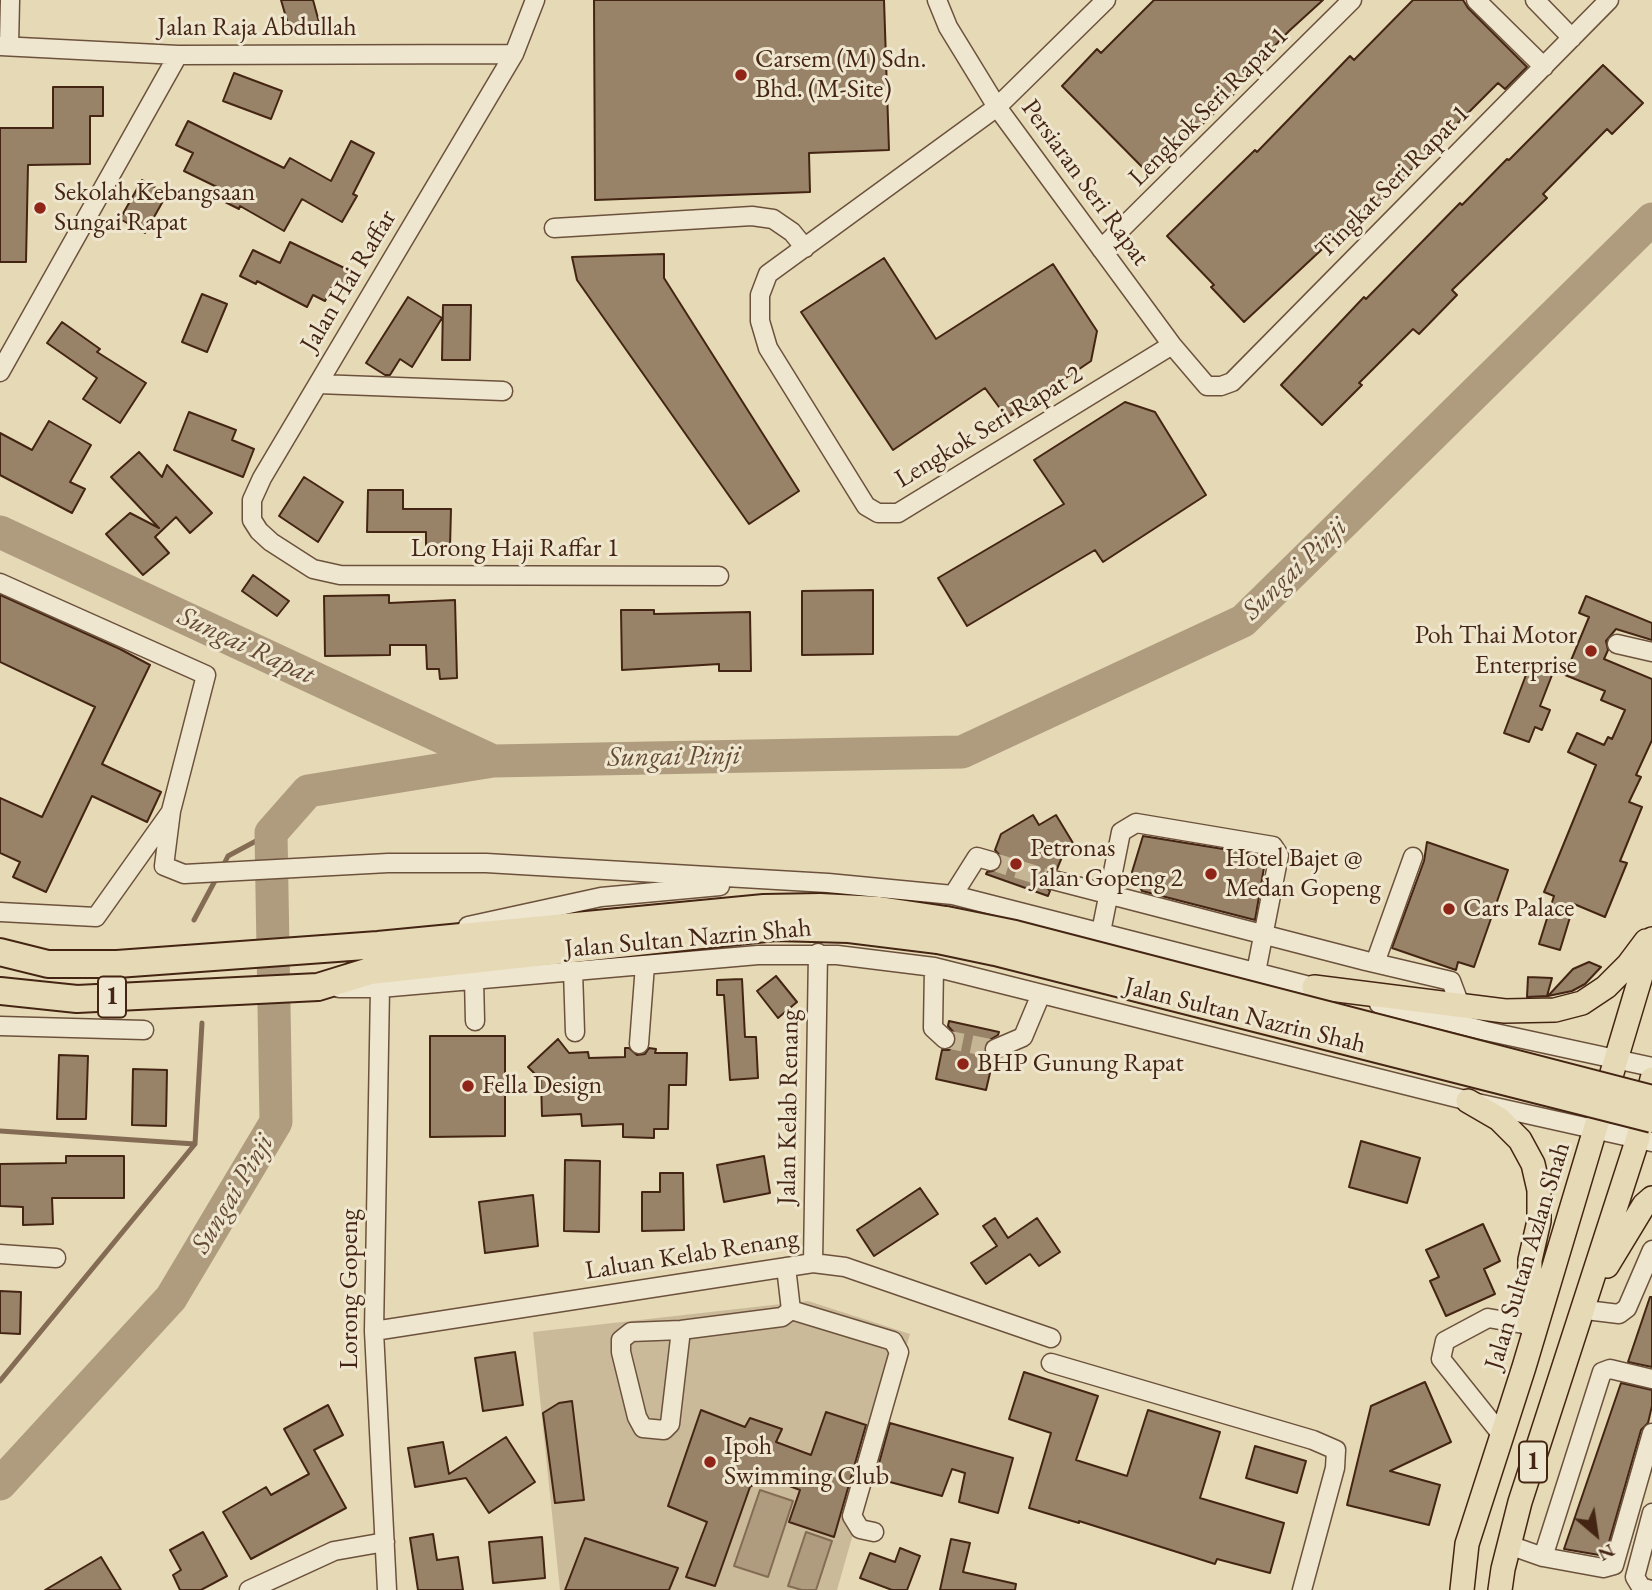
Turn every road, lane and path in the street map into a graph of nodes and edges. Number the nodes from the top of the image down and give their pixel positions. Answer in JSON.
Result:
{"nodes":[{"id":1,"x":10,"y":0,"type":"edge"},
{"id":2,"x":535,"y":0,"type":"edge"},
{"id":3,"x":937,"y":0,"type":"edge"},
{"id":4,"x":1106,"y":0,"type":"edge"},
{"id":5,"x":1352,"y":0,"type":"edge"},
{"id":6,"x":1476,"y":0,"type":"edge"},
{"id":7,"x":1535,"y":0,"type":"edge"},
{"id":8,"x":1609,"y":0,"type":"edge"},
{"id":9,"x":1572,"y":38,"type":"junction"},
{"id":10,"x":5,"y":46,"type":"edge"},
{"id":11,"x":514,"y":54,"type":"junction"},
{"id":12,"x":178,"y":55,"type":"junction"},
{"id":13,"x":1544,"y":67,"type":"junction"},
{"id":14,"x":997,"y":107,"type":"junction"},
{"id":15,"x":554,"y":228,"type":"dead end"},
{"id":16,"x":805,"y":248,"type":"junction"},
{"id":17,"x":1101,"y":249,"type":"junction"},
{"id":18,"x":1172,"y":345,"type":"junction"},
{"id":19,"x":0,"y":372,"type":"edge"},
{"id":20,"x":318,"y":384,"type":"junction"},
{"id":21,"x":1207,"y":386,"type":"joint"},
{"id":22,"x":503,"y":391,"type":"dead end"},
{"id":23,"x":313,"y":569,"type":"joint"},
{"id":24,"x":719,"y":576,"type":"dead end"},
{"id":25,"x":0,"y":583,"type":"edge"},
{"id":26,"x":1617,"y":645,"type":"dead end"},
{"id":27,"x":1652,"y":652,"type":"edge"},
{"id":28,"x":171,"y":811,"type":"junction"},
{"id":29,"x":1413,"y":857,"type":"dead end"},
{"id":30,"x":991,"y":861,"type":"dead end"},
{"id":31,"x":1053,"y":880,"type":"tunnel mouth"},
{"id":32,"x":828,"y":883,"type":"junction"},
{"id":33,"x":953,"y":895,"type":"junction"},
{"id":34,"x":1108,"y":896,"type":"junction"},
{"id":35,"x":0,"y":912,"type":"edge"},
{"id":36,"x":942,"y":930,"type":"junction"},
{"id":37,"x":1101,"y":932,"type":"junction"},
{"id":38,"x":1265,"y":936,"type":"junction"},
{"id":39,"x":1652,"y":936,"type":"edge"},
{"id":40,"x":378,"y":945,"type":"junction"},
{"id":41,"x":0,"y":952,"type":"edge"},
{"id":42,"x":818,"y":953,"type":"junction"},
{"id":43,"x":1375,"y":963,"type":"junction"},
{"id":44,"x":645,"y":965,"type":"junction"},
{"id":45,"x":934,"y":967,"type":"junction"},
{"id":46,"x":573,"y":971,"type":"junction"},
{"id":47,"x":1256,"y":972,"type":"junction"},
{"id":48,"x":474,"y":979,"type":"junction"},
{"id":49,"x":318,"y":987,"type":"junction"},
{"id":50,"x":1314,"y":987,"type":"junction"},
{"id":51,"x":380,"y":988,"type":"junction"},
{"id":52,"x":0,"y":991,"type":"edge"},
{"id":53,"x":1041,"y":994,"type":"junction"},
{"id":54,"x":1460,"y":1005,"type":"junction"},
{"id":55,"x":475,"y":1021,"type":"dead end"},
{"id":56,"x":0,"y":1026,"type":"edge"},
{"id":57,"x":144,"y":1030,"type":"dead end"},
{"id":58,"x":1486,"y":1031,"type":"junction"},
{"id":59,"x":575,"y":1032,"type":"dead end"},
{"id":60,"x":945,"y":1039,"type":"dead end"},
{"id":61,"x":639,"y":1044,"type":"dead end"},
{"id":62,"x":995,"y":1049,"type":"tunnel mouth"},
{"id":63,"x":1615,"y":1059,"type":"junction"},
{"id":64,"x":1652,"y":1067,"type":"edge"},
{"id":65,"x":1652,"y":1079,"type":"edge"},
{"id":66,"x":1652,"y":1098,"type":"edge"},
{"id":67,"x":1473,"y":1102,"type":"junction"},
{"id":68,"x":1596,"y":1128,"type":"junction"},
{"id":69,"x":1647,"y":1133,"type":"edge"},
{"id":70,"x":1652,"y":1198,"type":"edge"},
{"id":71,"x":1652,"y":1250,"type":"edge"},
{"id":72,"x":0,"y":1254,"type":"edge"},
{"id":73,"x":56,"y":1258,"type":"dead end"},
{"id":74,"x":813,"y":1262,"type":"junction"},
{"id":75,"x":786,"y":1267,"type":"junction"},
{"id":76,"x":790,"y":1310,"type":"junction"},
{"id":77,"x":1586,"y":1310,"type":"junction"},
{"id":78,"x":681,"y":1330,"type":"junction"},
{"id":79,"x":374,"y":1331,"type":"junction"},
{"id":80,"x":1530,"y":1333,"type":"junction"},
{"id":81,"x":1574,"y":1336,"type":"junction"},
{"id":82,"x":1051,"y":1338,"type":"dead end"},
{"id":83,"x":1051,"y":1363,"type":"dead end"},
{"id":84,"x":1652,"y":1379,"type":"edge"},
{"id":85,"x":1652,"y":1433,"type":"edge"},
{"id":86,"x":1501,"y":1434,"type":"junction"},
{"id":87,"x":1652,"y":1513,"type":"edge"},
{"id":88,"x":874,"y":1532,"type":"dead end"},
{"id":89,"x":386,"y":1542,"type":"junction"},
{"id":90,"x":1509,"y":1545,"type":"junction"},
{"id":91,"x":1543,"y":1557,"type":"junction"},
{"id":92,"x":249,"y":1590,"type":"edge"},
{"id":93,"x":387,"y":1590,"type":"edge"},
{"id":94,"x":1302,"y":1590,"type":"edge"},
{"id":95,"x":1462,"y":1590,"type":"edge"},
{"id":96,"x":1500,"y":1590,"type":"edge"},
{"id":97,"x":1651,"y":1590,"type":"edge"}],
"edges":[{"from":1,"to":10,"type":"street"},
{"from":2,"to":11,"type":"street","name":"Jalan Hai Raffar"},
{"from":3,"to":14,"type":"street","name":"Persiaran Seri Rapat"},
{"from":4,"to":14,"type":"street","name":"Lengkok Seri Rapat 2"},
{"from":5,"to":17,"type":"street","name":"Lengkok Seri Rapat 1"},
{"from":6,"to":13,"type":"street"},
{"from":7,"to":9,"type":"street"},
{"from":8,"to":9,"type":"street","name":"Tingkat Seri Rapat 1"},
{"from":9,"to":13,"type":"street","name":"Tingkat Seri Rapat 1"},
{"from":10,"to":12,"type":"street","name":"Jalan Raja Abdullah"},
{"from":11,"to":12,"type":"street","name":"Jalan Raja Abdullah"},
{"from":11,"to":20,"type":"street","name":"Jalan Hai Raffar"},
{"from":12,"to":19,"type":"street"},
{"from":13,"to":21,"type":"street","name":"Tingkat Seri Rapat 1"},
{"from":14,"to":16,"type":"street","name":"Lengkok Seri Rapat 2"},
{"from":14,"to":17,"type":"street","name":"Persiaran Seri Rapat"},
{"from":15,"to":16,"type":"street"},
{"from":16,"to":18,"type":"street","name":"Lengkok Seri Rapat 2"},
{"from":17,"to":18,"type":"street","name":"Persiaran Seri Rapat"},
{"from":18,"to":21,"type":"street","name":"Persiaran Seri Rapat"},
{"from":20,"to":22,"type":"street"},
{"from":20,"to":23,"type":"street","name":"Jalan Hai Raffar"},
{"from":23,"to":24,"type":"street","name":"Lorong Haji Raffar 1"},
{"from":25,"to":28,"type":"street"},
{"from":26,"to":27,"type":"street"},
{"from":28,"to":32,"type":"street"},
{"from":28,"to":35,"type":"street"},
{"from":29,"to":43,"type":"street"},
{"from":30,"to":33,"type":"street"},
{"from":31,"to":34,"type":"street"},
{"from":32,"to":33,"type":"street","number":"1"},
{"from":32,"to":40,"type":"street","number":"1"},
{"from":33,"to":37,"type":"street","number":"1"},
{"from":34,"to":37,"type":"street"},
{"from":34,"to":38,"type":"street"},
{"from":34,"to":38,"type":"street"},
{"from":36,"to":40,"type":"highway","name":"Jalan Sultan Nazrin Shah"},
{"from":36,"to":49,"type":"highway","name":"Jalan Sultan Nazrin Shah"},
{"from":36,"to":66,"type":"highway","name":"Jalan Sultan Nazrin Shah","bridge":true},
{"from":36,"to":69,"type":"highway","name":"Jalan Sultan Nazrin Shah","bridge":true},
{"from":37,"to":47,"type":"street","number":"1"},
{"from":38,"to":43,"type":"street"},
{"from":38,"to":47,"type":"street"},
{"from":39,"to":54,"type":"main road"},
{"from":39,"to":63,"type":"main road","name":"Jalan Sultan Azlan Shah"},
{"from":40,"to":41,"type":"highway","name":"Jalan Sultan Nazrin Shah","number":"1"},
{"from":42,"to":44,"type":"street","number":"1"},
{"from":42,"to":45,"type":"street","number":"1"},
{"from":42,"to":74,"type":"street","name":"Jalan Kelab Renang"},
{"from":43,"to":54,"type":"street"},
{"from":44,"to":46,"type":"street","number":"1"},
{"from":44,"to":61,"type":"street"},
{"from":45,"to":53,"type":"street","number":"1"},
{"from":45,"to":60,"type":"street"},
{"from":46,"to":48,"type":"street","number":"1"},
{"from":46,"to":59,"type":"street"},
{"from":47,"to":50,"type":"street","number":"1"},
{"from":48,"to":51,"type":"street","number":"1"},
{"from":48,"to":55,"type":"street"},
{"from":49,"to":51,"type":"street","number":"1"},
{"from":49,"to":52,"type":"highway","name":"Jalan Sultan Nazrin Shah","number":"1"},
{"from":50,"to":54,"type":"main road"},
{"from":50,"to":58,"type":"street","number":"1"},
{"from":51,"to":79,"type":"street","name":"Lorong Gopeng"},
{"from":53,"to":62,"type":"street"},
{"from":53,"to":67,"type":"street","number":"1"},
{"from":56,"to":57,"type":"street"},
{"from":58,"to":63,"type":"street","number":"1"},
{"from":58,"to":67,"type":"street"},
{"from":63,"to":64,"type":"street","number":"1"},
{"from":63,"to":68,"type":"main road","name":"Jalan Sultan Azlan Shah","number":"1"},
{"from":65,"to":69,"type":"main road","number":"1"},
{"from":67,"to":68,"type":"street","number":"1"},
{"from":67,"to":80,"type":"main road"},
{"from":68,"to":69,"type":"street","number":"1"},
{"from":68,"to":80,"type":"main road","name":"Jalan Sultan Azlan Shah","number":"1"},
{"from":69,"to":81,"type":"main road","number":"1"},
{"from":70,"to":77,"type":"main road"},
{"from":71,"to":77,"type":"street"},
{"from":72,"to":73,"type":"street"},
{"from":74,"to":75,"type":"street","name":"Laluan Kelab Renang"},
{"from":74,"to":82,"type":"street","name":"Laluan Kelab Renang"},
{"from":75,"to":76,"type":"street"},
{"from":75,"to":79,"type":"street","name":"Laluan Kelab Renang"},
{"from":76,"to":78,"type":"street"},
{"from":76,"to":88,"type":"street"},
{"from":77,"to":81,"type":"main road"},
{"from":78,"to":78,"type":"street"},
{"from":79,"to":89,"type":"street","name":"Lorong Gopeng"},
{"from":80,"to":86,"type":"main road","name":"Jalan Sultan Azlan Shah","number":"1"},
{"from":80,"to":86,"type":"street"},
{"from":81,"to":90,"type":"main road","number":"1"},
{"from":83,"to":94,"type":"street"},
{"from":84,"to":91,"type":"street"},
{"from":85,"to":91,"type":"street"},
{"from":86,"to":95,"type":"main road","name":"Jalan Sultan Azlan Shah","number":"1"},
{"from":87,"to":97,"type":"street"},
{"from":89,"to":92,"type":"street"},
{"from":89,"to":93,"type":"street","name":"Lorong Gopeng"},
{"from":90,"to":91,"type":"street"},
{"from":90,"to":96,"type":"main road","number":"1"}]}
